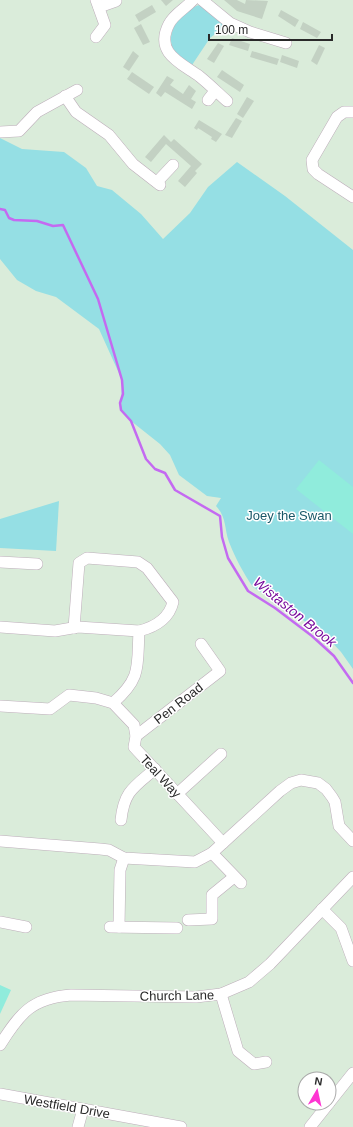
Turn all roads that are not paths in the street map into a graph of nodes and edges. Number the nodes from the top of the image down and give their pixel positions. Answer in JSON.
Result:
{"nodes":[{"id":1,"x":193,"y":0,"type":"edge"},
{"id":2,"x":202,"y":0,"type":"edge"},
{"id":3,"x":116,"y":1,"type":"edge"},
{"id":4,"x":98,"y":3,"type":"edge"},
{"id":5,"x":96,"y":37,"type":"dead end"},
{"id":6,"x":286,"y":43,"type":"dead end"},
{"id":7,"x":77,"y":90,"type":"dead end"},
{"id":8,"x":216,"y":90,"type":"junction"},
{"id":9,"x":65,"y":96,"type":"junction"},
{"id":10,"x":208,"y":100,"type":"dead end"},
{"id":11,"x":227,"y":101,"type":"dead end"},
{"id":12,"x":353,"y":112,"type":"edge"},
{"id":13,"x":0,"y":132,"type":"edge"},
{"id":14,"x":173,"y":165,"type":"dead end"},
{"id":15,"x":353,"y":197,"type":"edge"},
{"id":16,"x":0,"y":562,"type":"edge"},
{"id":17,"x":37,"y":564,"type":"dead end"},
{"id":18,"x":0,"y":627,"type":"edge"},
{"id":19,"x":74,"y":628,"type":"junction"},
{"id":20,"x":139,"y":631,"type":"junction"},
{"id":21,"x":201,"y":644,"type":"dead end"},
{"id":22,"x":113,"y":703,"type":"junction"},
{"id":23,"x":0,"y":706,"type":"edge"},
{"id":24,"x":136,"y":736,"type":"junction"},
{"id":25,"x":222,"y":754,"type":"dead end"},
{"id":26,"x":155,"y":769,"type":"junction"},
{"id":27,"x":177,"y":794,"type":"junction"},
{"id":28,"x":121,"y":820,"type":"dead end"},
{"id":29,"x":0,"y":841,"type":"edge"},
{"id":30,"x":353,"y":841,"type":"edge"},
{"id":31,"x":223,"y":843,"type":"junction"},
{"id":32,"x":212,"y":853,"type":"junction"},
{"id":33,"x":124,"y":858,"type":"junction"},
{"id":34,"x":353,"y":877,"type":"edge"},
{"id":35,"x":322,"y":909,"type":"junction"},
{"id":36,"x":188,"y":920,"type":"dead end"},
{"id":37,"x":0,"y":922,"type":"edge"},
{"id":38,"x":26,"y":926,"type":"dead end"},
{"id":39,"x":177,"y":928,"type":"dead end"},
{"id":40,"x":353,"y":961,"type":"edge"},
{"id":41,"x":221,"y":994,"type":"junction"},
{"id":42,"x":0,"y":1045,"type":"edge"},
{"id":43,"x":266,"y":1062,"type":"dead end"},
{"id":44,"x":353,"y":1072,"type":"edge"},
{"id":45,"x":337,"y":1093,"type":"edge"},
{"id":46,"x":0,"y":1094,"type":"edge"},
{"id":47,"x":83,"y":1109,"type":"junction"},
{"id":48,"x":323,"y":1111,"type":"edge"},
{"id":49,"x":78,"y":1127,"type":"edge"},
{"id":50,"x":181,"y":1127,"type":"edge"},
{"id":51,"x":310,"y":1127,"type":"edge"}],
"edges":[{"from":1,"to":8,"type":"street"},
{"from":2,"to":6,"type":"street"},
{"from":3,"to":4,"type":"street"},
{"from":4,"to":5,"type":"street"},
{"from":7,"to":9,"type":"street"},
{"from":8,"to":10,"type":"street"},
{"from":8,"to":11,"type":"street"},
{"from":9,"to":13,"type":"street"},
{"from":9,"to":14,"type":"street"},
{"from":12,"to":15,"type":"street"},
{"from":16,"to":17,"type":"street"},
{"from":18,"to":19,"type":"street"},
{"from":19,"to":20,"type":"street"},
{"from":19,"to":20,"type":"street"},
{"from":20,"to":22,"type":"street"},
{"from":21,"to":24,"type":"street","name":"Pen Road"},
{"from":22,"to":23,"type":"street"},
{"from":22,"to":24,"type":"street","name":"Teal Way"},
{"from":24,"to":26,"type":"street","name":"Teal Way"},
{"from":25,"to":27,"type":"street"},
{"from":26,"to":27,"type":"street","name":"Teal Way"},
{"from":26,"to":28,"type":"street"},
{"from":27,"to":31,"type":"street","name":"Teal Way"},
{"from":29,"to":33,"type":"street"},
{"from":30,"to":31,"type":"street"},
{"from":31,"to":32,"type":"street"},
{"from":32,"to":33,"type":"street"},
{"from":32,"to":36,"type":"street"},
{"from":33,"to":39,"type":"street"},
{"from":34,"to":35,"type":"street","name":"Church Lane"},
{"from":35,"to":40,"type":"street"},
{"from":35,"to":41,"type":"street","name":"Church Lane"},
{"from":37,"to":38,"type":"street"},
{"from":41,"to":42,"type":"street","name":"Church Lane"},
{"from":41,"to":43,"type":"street"},
{"from":44,"to":45,"type":"street"},
{"from":46,"to":47,"type":"street","name":"Westfield Drive"},
{"from":47,"to":49,"type":"street"},
{"from":47,"to":50,"type":"street","name":"Westfield Drive"},
{"from":48,"to":51,"type":"street"}]}
